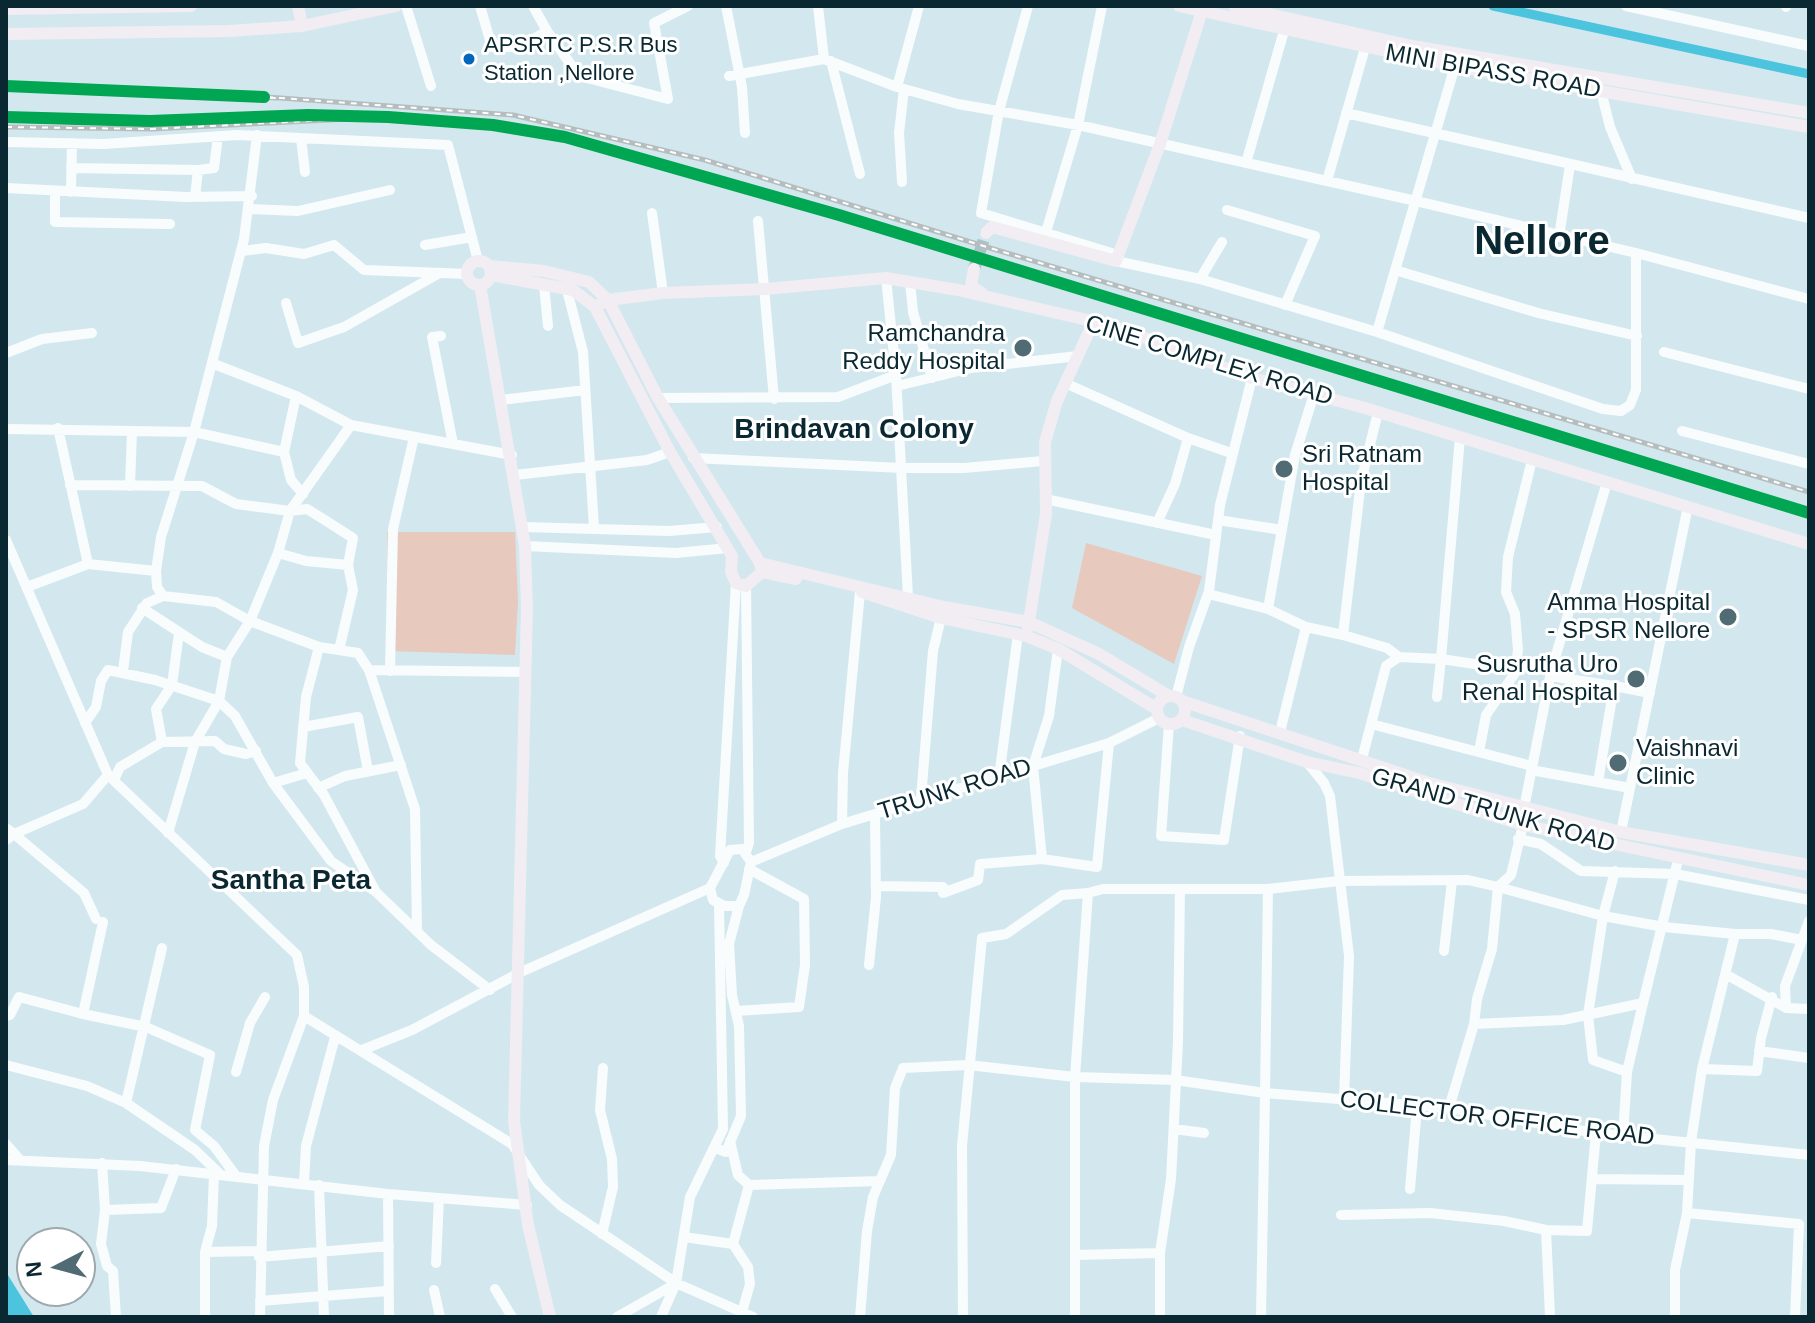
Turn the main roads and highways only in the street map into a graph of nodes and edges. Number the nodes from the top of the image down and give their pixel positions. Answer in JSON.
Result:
{"nodes":[{"id":1,"x":191,"y":6,"type":"edge"},
{"id":2,"x":298,"y":6,"type":"edge"},
{"id":3,"x":396,"y":6,"type":"edge"},
{"id":4,"x":1179,"y":6,"type":"edge"},
{"id":5,"x":1234,"y":6,"type":"edge"},
{"id":6,"x":6,"y":9,"type":"edge"},
{"id":7,"x":1202,"y":11,"type":"junction"},
{"id":8,"x":302,"y":26,"type":"junction"},
{"id":9,"x":6,"y":34,"type":"edge"},
{"id":10,"x":1367,"y":43,"type":"junction"},
{"id":11,"x":1809,"y":113,"type":"edge"},
{"id":12,"x":1809,"y":127,"type":"edge"},
{"id":13,"x":986,"y":233,"type":"dead end"},
{"id":14,"x":486,"y":267,"type":"junction"},
{"id":15,"x":974,"y":269,"type":"dead end"},
{"id":16,"x":480,"y":285,"type":"junction"},
{"id":17,"x":608,"y":300,"type":"junction"},
{"id":18,"x":991,"y":300,"type":"junction"},
{"id":19,"x":595,"y":307,"type":"junction"},
{"id":20,"x":1093,"y":323,"type":"junction"},
{"id":21,"x":1809,"y":544,"type":"edge"},
{"id":22,"x":730,"y":552,"type":"junction"},
{"id":23,"x":759,"y":564,"type":"junction"},
{"id":24,"x":1029,"y":622,"type":"junction"},
{"id":25,"x":1022,"y":635,"type":"junction"},
{"id":26,"x":1176,"y":698,"type":"junction"},
{"id":27,"x":1162,"y":717,"type":"junction"},
{"id":28,"x":1182,"y":720,"type":"junction"},
{"id":29,"x":1809,"y":865,"type":"edge"},
{"id":30,"x":1809,"y":885,"type":"edge"},
{"id":31,"x":550,"y":1317,"type":"edge"}],
"edges":[{"from":1,"to":6,"type":"main road"},
{"from":2,"to":8,"type":"main road"},
{"from":3,"to":8,"type":"main road"},
{"from":4,"to":7,"type":"main road","name":"MINI BIPASS ROAD"},
{"from":5,"to":10,"type":"main road"},
{"from":7,"to":10,"type":"main road","name":"MINI BIPASS ROAD"},
{"from":7,"to":13,"type":"main road"},
{"from":8,"to":9,"type":"main road"},
{"from":10,"to":11,"type":"main road"},
{"from":10,"to":12,"type":"main road","name":"MINI BIPASS ROAD"},
{"from":14,"to":16,"type":"main road"},
{"from":14,"to":16,"type":"main road"},
{"from":14,"to":17,"type":"main road"},
{"from":14,"to":19,"type":"main road"},
{"from":15,"to":18,"type":"main road"},
{"from":16,"to":31,"type":"main road"},
{"from":17,"to":18,"type":"main road","name":"CINE COMPLEX ROAD"},
{"from":17,"to":19,"type":"main road","name":"CINE COMPLEX ROAD"},
{"from":17,"to":23,"type":"main road"},
{"from":18,"to":20,"type":"main road","name":"CINE COMPLEX ROAD"},
{"from":19,"to":22,"type":"main road"},
{"from":20,"to":21,"type":"main road","name":"CINE COMPLEX ROAD"},
{"from":20,"to":24,"type":"main road"},
{"from":22,"to":23,"type":"main road"},
{"from":22,"to":23,"type":"main road"},
{"from":23,"to":24,"type":"main road"},
{"from":23,"to":25,"type":"main road"},
{"from":24,"to":25,"type":"main road"},
{"from":24,"to":26,"type":"main road"},
{"from":25,"to":27,"type":"main road"},
{"from":26,"to":27,"type":"main road"},
{"from":26,"to":28,"type":"main road"},
{"from":26,"to":29,"type":"main road"},
{"from":27,"to":28,"type":"main road"},
{"from":28,"to":30,"type":"main road","name":"GRAND TRUNK ROAD"}]}
